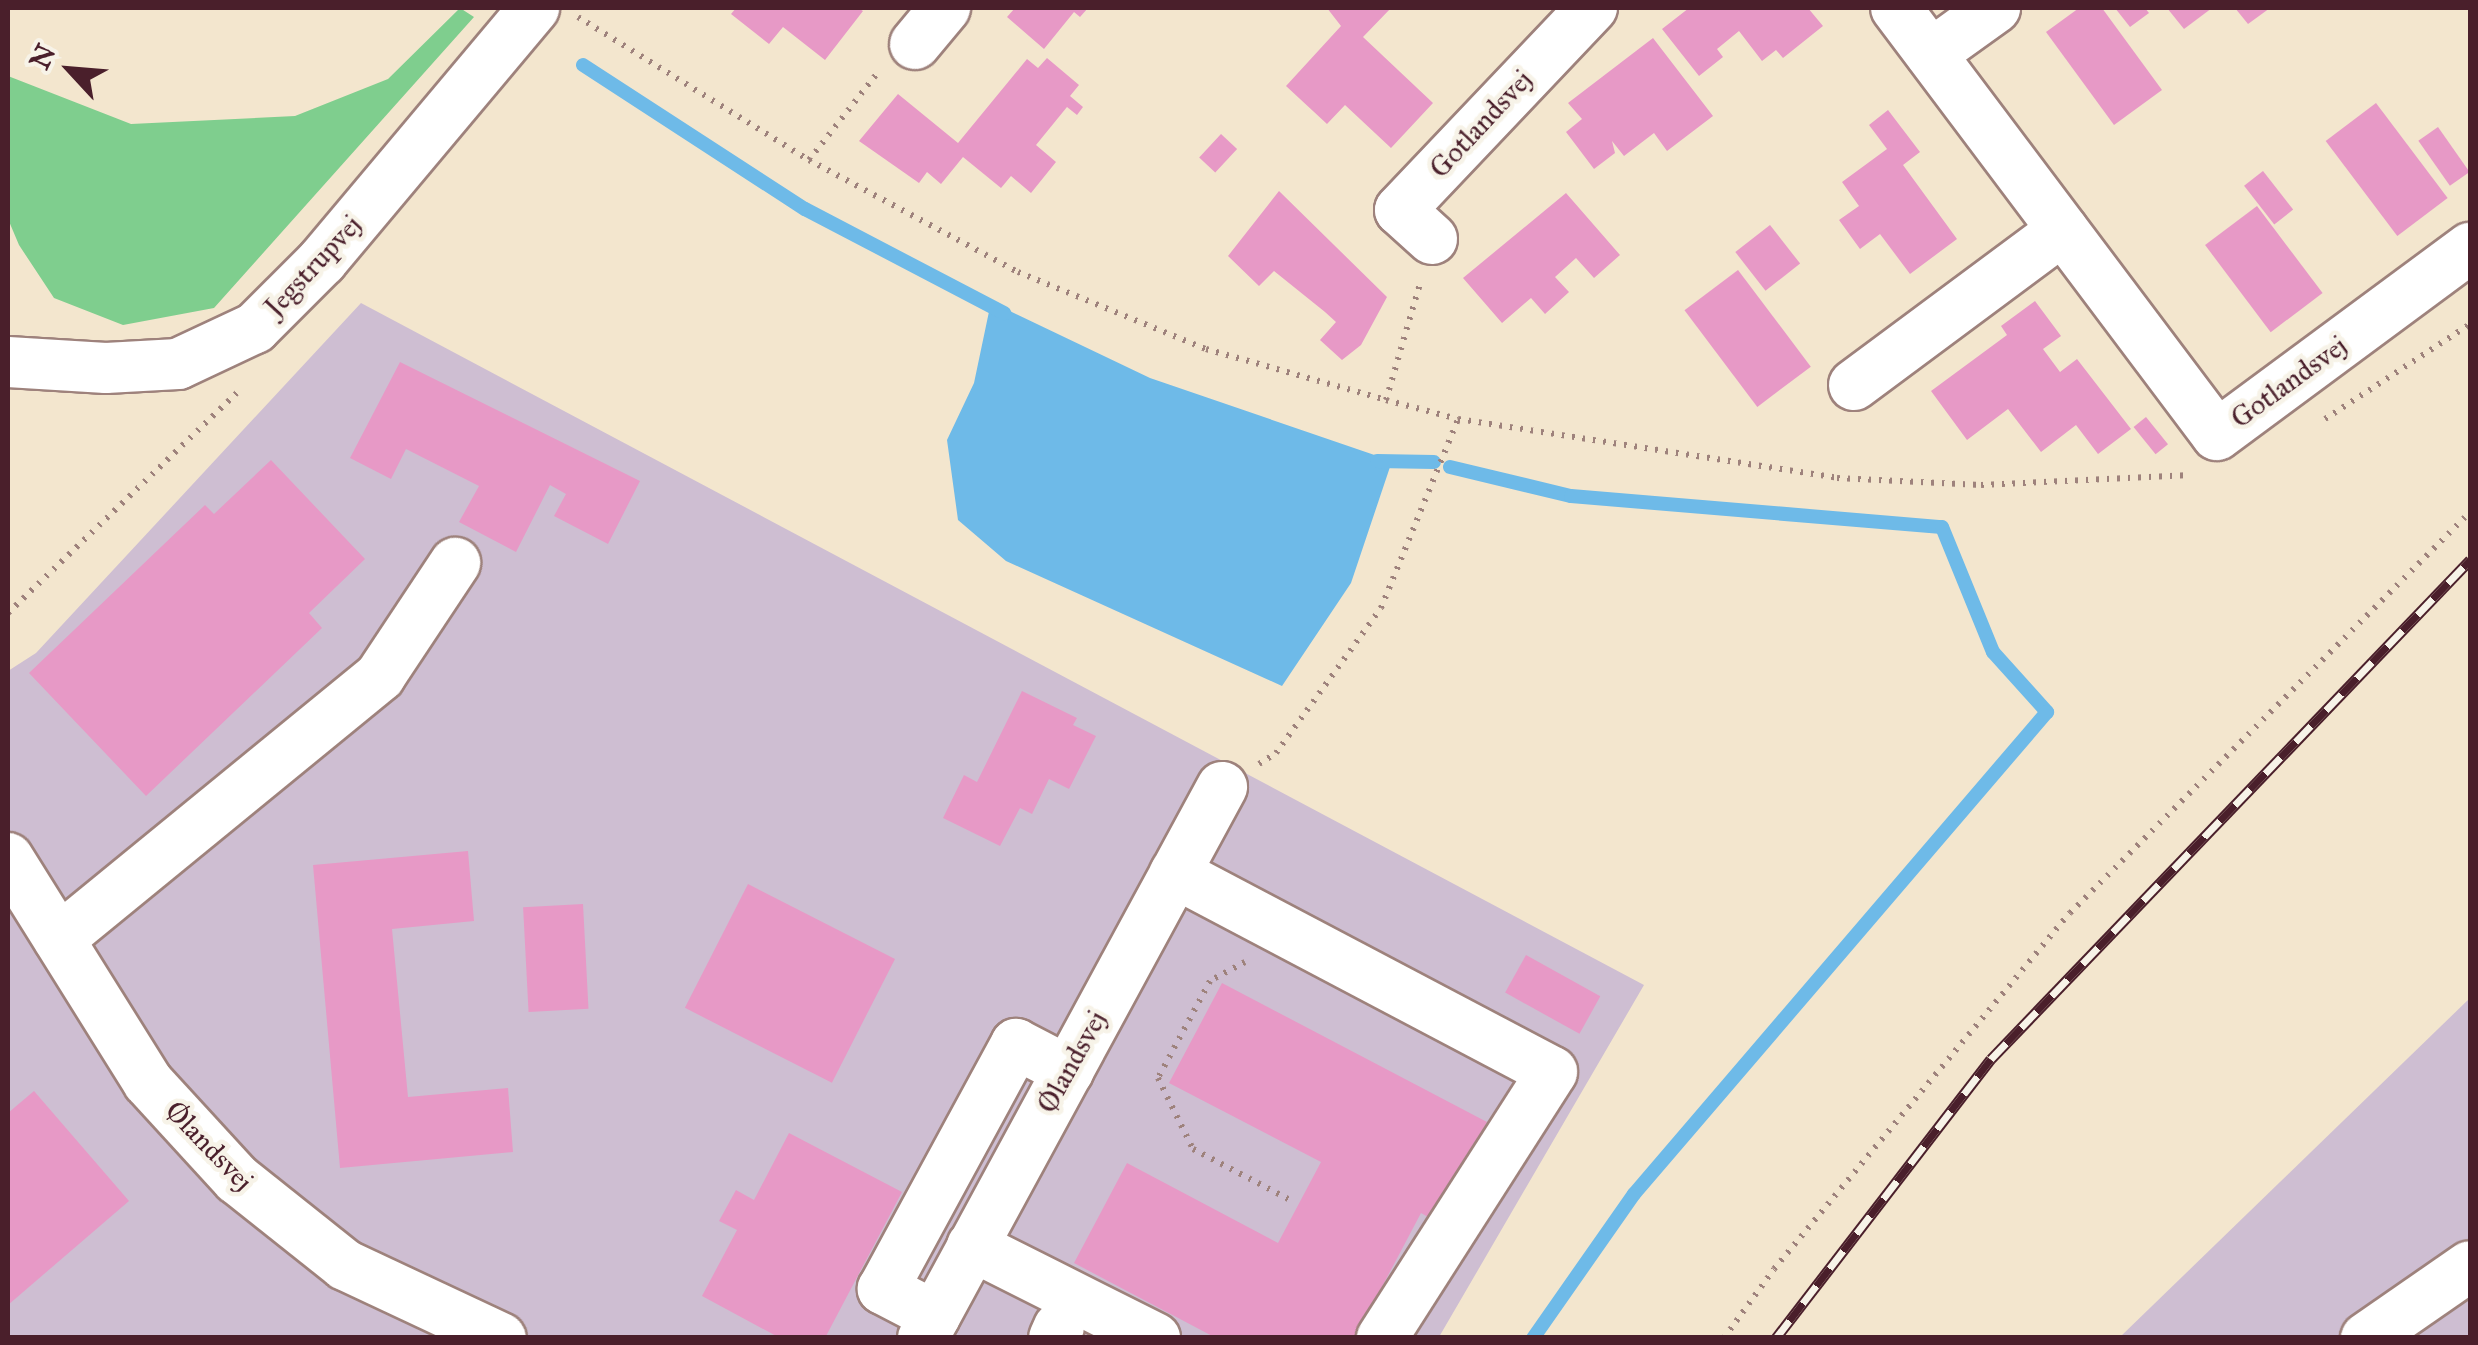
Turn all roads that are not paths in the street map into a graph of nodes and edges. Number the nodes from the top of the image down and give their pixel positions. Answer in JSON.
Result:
{"nodes":[{"id":1,"x":1592,"y":8,"type":"edge"},
{"id":2,"x":1896,"y":8,"type":"edge"},
{"id":3,"x":1995,"y":8,"type":"edge"},
{"id":4,"x":556,"y":12,"type":"edge"},
{"id":5,"x":1932,"y":54,"type":"junction"},
{"id":6,"x":2063,"y":230,"type":"junction"},
{"id":7,"x":1432,"y":239,"type":"road end"},
{"id":8,"x":2470,"y":248,"type":"edge"},
{"id":9,"x":8,"y":362,"type":"edge"},
{"id":10,"x":1854,"y":385,"type":"dead end"},
{"id":11,"x":455,"y":563,"type":"dead end"},
{"id":12,"x":1222,"y":787,"type":"road end"},
{"id":13,"x":8,"y":858,"type":"edge"},
{"id":14,"x":1175,"y":873,"type":"junction"},
{"id":15,"x":58,"y":939,"type":"junction"},
{"id":16,"x":1068,"y":1071,"type":"junction"},
{"id":17,"x":972,"y":1246,"type":"junction"},
{"id":18,"x":2470,"y":1266,"type":"edge"},
{"id":19,"x":929,"y":1326,"type":"edge"},
{"id":20,"x":501,"y":1338,"type":"edge"},
{"id":21,"x":1155,"y":1338,"type":"edge"},
{"id":22,"x":1382,"y":1338,"type":"edge"},
{"id":23,"x":2366,"y":1338,"type":"edge"}],
"edges":[{"from":1,"to":7,"type":"street","name":"Gotlandsvej"},
{"from":2,"to":5,"type":"street","name":"Gotlandsvej"},
{"from":3,"to":5,"type":"street"},
{"from":4,"to":9,"type":"street","name":"Jegstrupvej"},
{"from":5,"to":6,"type":"street","name":"Gotlandsvej"},
{"from":6,"to":8,"type":"street","name":"Gotlandsvej"},
{"from":6,"to":10,"type":"street"},
{"from":11,"to":15,"type":"street"},
{"from":12,"to":14,"type":"street","name":"Ølandsvej"},
{"from":13,"to":15,"type":"street","name":"Ølandsvej"},
{"from":14,"to":16,"type":"street","name":"Ølandsvej"},
{"from":14,"to":22,"type":"street"},
{"from":15,"to":20,"type":"street","name":"Ølandsvej"},
{"from":16,"to":17,"type":"street","name":"Ølandsvej"},
{"from":16,"to":19,"type":"street"},
{"from":17,"to":19,"type":"street","name":"Ølandsvej"},
{"from":17,"to":21,"type":"street"},
{"from":18,"to":23,"type":"street"}]}
